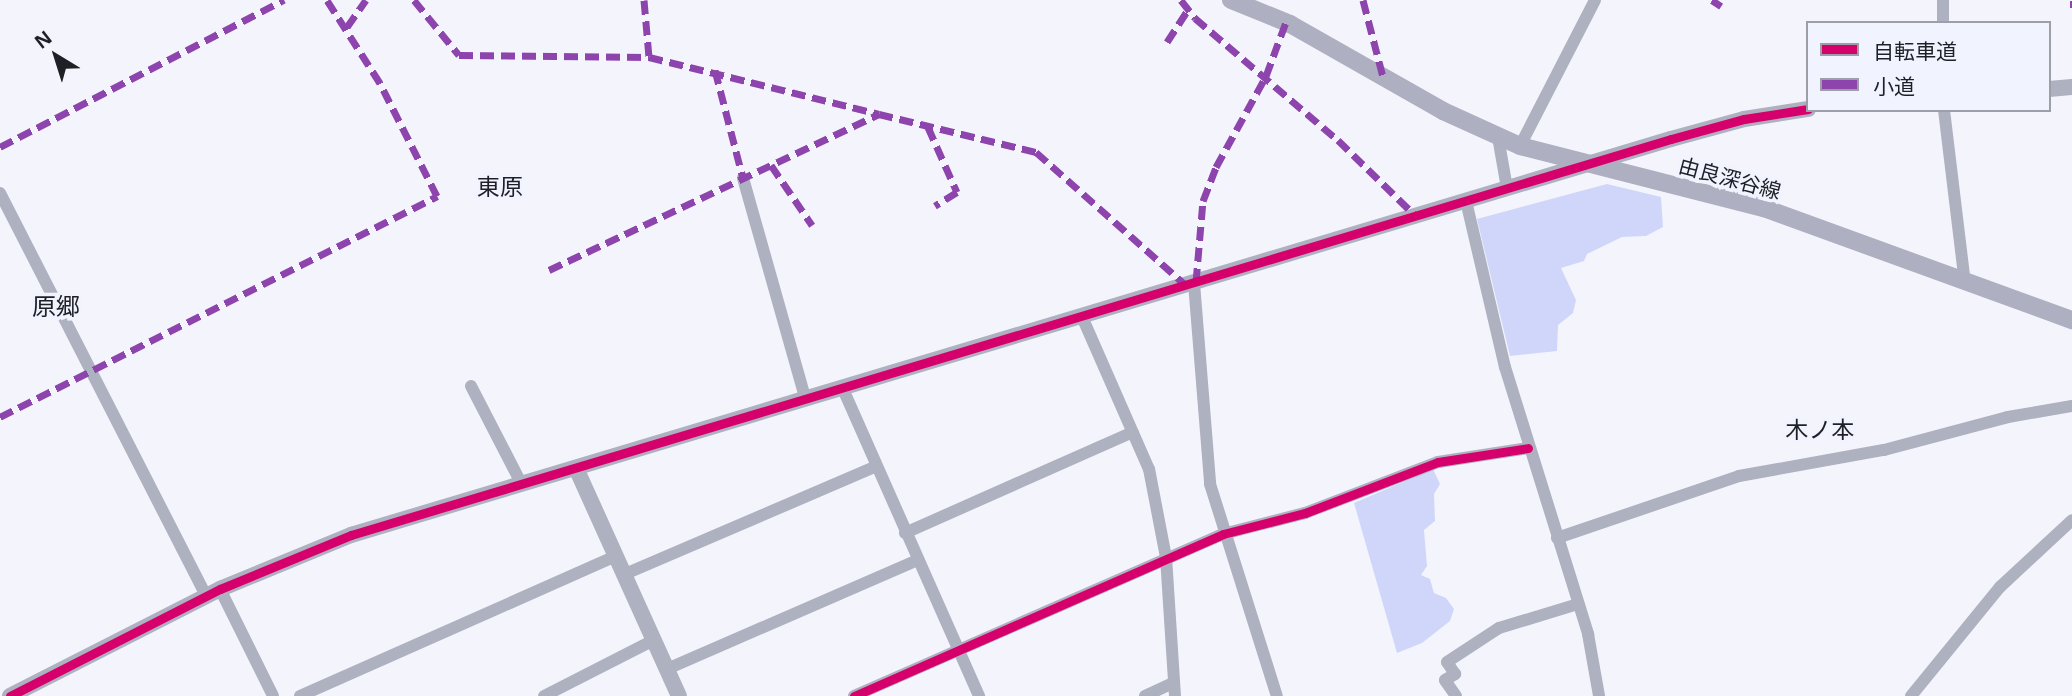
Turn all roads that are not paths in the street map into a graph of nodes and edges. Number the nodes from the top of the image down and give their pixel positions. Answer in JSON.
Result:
{"nodes":[{"id":1,"x":1231,"y":0,"type":"edge"},
{"id":2,"x":1595,"y":0,"type":"edge"},
{"id":3,"x":1942,"y":0,"type":"edge"},
{"id":4,"x":1943,"y":21,"type":"edge"},
{"id":5,"x":2072,"y":88,"type":"edge"},
{"id":6,"x":2051,"y":89,"type":"edge"},
{"id":7,"x":1806,"y":109,"type":"edge"},
{"id":8,"x":1944,"y":112,"type":"edge"},
{"id":9,"x":1498,"y":137,"type":"junction"},
{"id":10,"x":1520,"y":146,"type":"junction"},
{"id":11,"x":1585,"y":165,"type":"junction"},
{"id":12,"x":743,"y":178,"type":"dead end"},
{"id":13,"x":1507,"y":188,"type":"junction"},
{"id":14,"x":0,"y":193,"type":"edge"},
{"id":15,"x":1466,"y":201,"type":"junction"},
{"id":16,"x":1194,"y":283,"type":"junction"},
{"id":17,"x":1965,"y":284,"type":"junction"},
{"id":18,"x":1083,"y":319,"type":"junction"},
{"id":19,"x":2072,"y":320,"type":"edge"},
{"id":20,"x":471,"y":386,"type":"dead end"},
{"id":21,"x":844,"y":389,"type":"junction"},
{"id":22,"x":806,"y":400,"type":"junction"},
{"id":23,"x":2072,"y":406,"type":"edge"},
{"id":24,"x":1133,"y":432,"type":"junction"},
{"id":25,"x":1528,"y":448,"type":"junction"},
{"id":26,"x":875,"y":467,"type":"junction"},
{"id":27,"x":576,"y":468,"type":"junction"},
{"id":28,"x":522,"y":485,"type":"junction"},
{"id":29,"x":2072,"y":520,"type":"edge"},
{"id":30,"x":905,"y":533,"type":"junction"},
{"id":31,"x":1223,"y":534,"type":"junction"},
{"id":32,"x":1558,"y":538,"type":"junction"},
{"id":33,"x":616,"y":556,"type":"junction"},
{"id":34,"x":1166,"y":557,"type":"junction"},
{"id":35,"x":918,"y":560,"type":"junction"},
{"id":36,"x":625,"y":574,"type":"junction"},
{"id":37,"x":213,"y":593,"type":"junction"},
{"id":38,"x":1578,"y":604,"type":"junction"},
{"id":39,"x":653,"y":640,"type":"junction"},
{"id":40,"x":958,"y":648,"type":"junction"},
{"id":41,"x":667,"y":669,"type":"junction"},
{"id":42,"x":1174,"y":690,"type":"edge"},
{"id":43,"x":10,"y":696,"type":"edge"},
{"id":44,"x":273,"y":696,"type":"edge"},
{"id":45,"x":300,"y":696,"type":"edge"},
{"id":46,"x":544,"y":696,"type":"edge"},
{"id":47,"x":679,"y":696,"type":"edge"},
{"id":48,"x":854,"y":696,"type":"edge"},
{"id":49,"x":979,"y":696,"type":"edge"},
{"id":50,"x":1145,"y":696,"type":"edge"},
{"id":51,"x":1277,"y":696,"type":"edge"},
{"id":52,"x":1456,"y":696,"type":"edge"},
{"id":53,"x":1599,"y":696,"type":"edge"},
{"id":54,"x":1910,"y":696,"type":"edge"}],
"edges":[{"from":1,"to":9,"type":"main road","name":"由良深谷線"},
{"from":2,"to":10,"type":"street"},
{"from":3,"to":4,"type":"street"},
{"from":5,"to":6,"type":"street"},
{"from":7,"to":11,"type":"street"},
{"from":8,"to":17,"type":"street"},
{"from":9,"to":10,"type":"main road","name":"由良深谷線"},
{"from":9,"to":13,"type":"street"},
{"from":10,"to":11,"type":"main road","name":"由良深谷線"},
{"from":11,"to":13,"type":"street"},
{"from":11,"to":17,"type":"main road","name":"由良深谷線"},
{"from":12,"to":22,"type":"street"},
{"from":13,"to":15,"type":"street"},
{"from":14,"to":37,"type":"street"},
{"from":15,"to":16,"type":"street"},
{"from":15,"to":25,"type":"street"},
{"from":16,"to":18,"type":"street"},
{"from":16,"to":31,"type":"street"},
{"from":17,"to":19,"type":"main road","name":"由良深谷線"},
{"from":18,"to":21,"type":"street"},
{"from":18,"to":24,"type":"street"},
{"from":20,"to":28,"type":"street"},
{"from":21,"to":22,"type":"street"},
{"from":21,"to":26,"type":"street"},
{"from":22,"to":27,"type":"street"},
{"from":23,"to":32,"type":"street"},
{"from":24,"to":30,"type":"street"},
{"from":24,"to":34,"type":"street"},
{"from":25,"to":31,"type":"street"},
{"from":25,"to":32,"type":"street"},
{"from":26,"to":30,"type":"street"},
{"from":26,"to":36,"type":"street"},
{"from":27,"to":28,"type":"street"},
{"from":27,"to":33,"type":"street"},
{"from":28,"to":37,"type":"street"},
{"from":29,"to":54,"type":"street"},
{"from":30,"to":35,"type":"street"},
{"from":31,"to":34,"type":"street"},
{"from":31,"to":51,"type":"street"},
{"from":32,"to":38,"type":"street"},
{"from":33,"to":36,"type":"street"},
{"from":33,"to":45,"type":"street"},
{"from":34,"to":40,"type":"street"},
{"from":34,"to":42,"type":"street"},
{"from":35,"to":40,"type":"street"},
{"from":35,"to":41,"type":"street"},
{"from":36,"to":39,"type":"street"},
{"from":37,"to":43,"type":"street"},
{"from":37,"to":44,"type":"street"},
{"from":38,"to":52,"type":"street"},
{"from":38,"to":53,"type":"street"},
{"from":39,"to":41,"type":"street"},
{"from":39,"to":46,"type":"street"},
{"from":40,"to":48,"type":"street"},
{"from":40,"to":49,"type":"street"},
{"from":41,"to":47,"type":"street"},
{"from":42,"to":50,"type":"street"}]}
